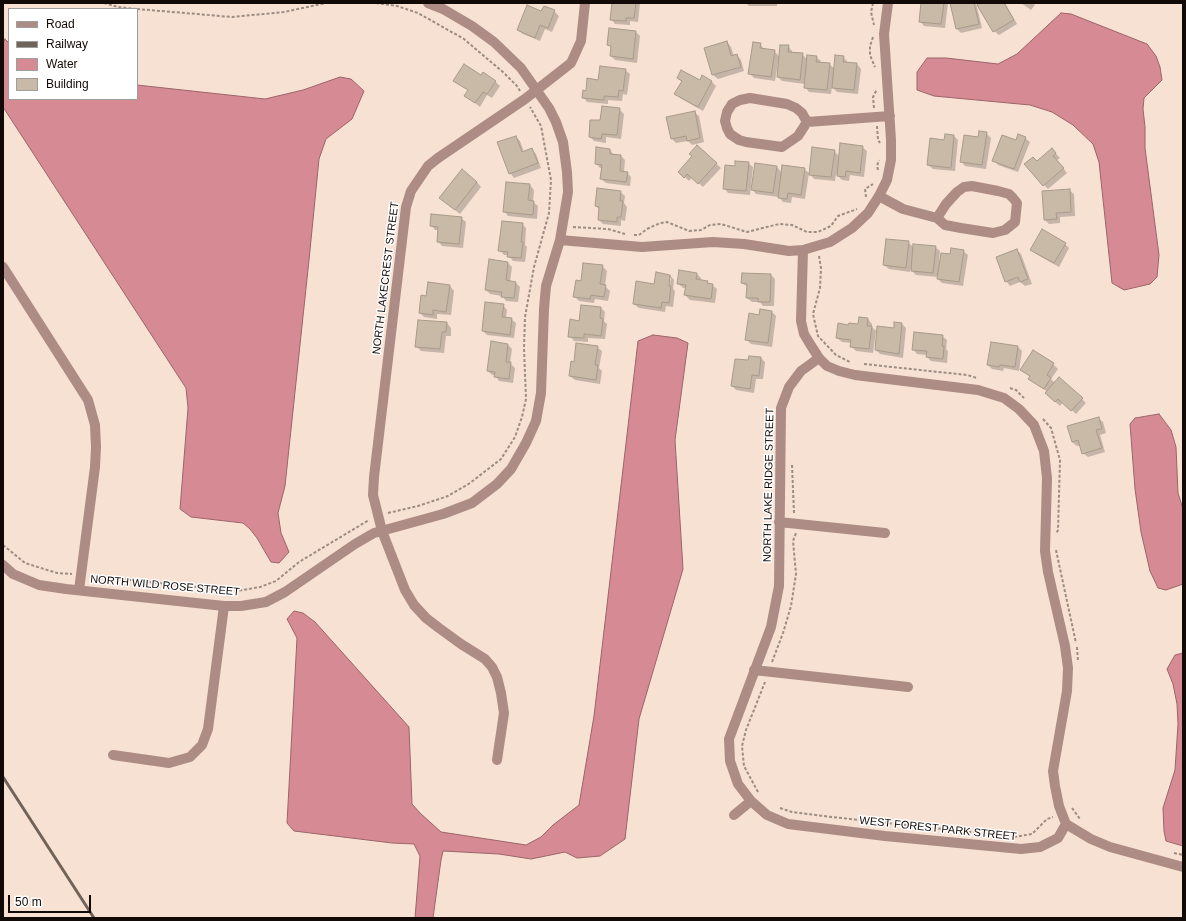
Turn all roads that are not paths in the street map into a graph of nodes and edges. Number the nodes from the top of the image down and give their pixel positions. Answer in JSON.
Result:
{"nodes":[{"id":1,"x":428,"y":3,"type":"edge"},
{"id":2,"x":585,"y":3,"type":"edge"},
{"id":3,"x":888,"y":3,"type":"edge"},
{"id":4,"x":536,"y":89,"type":"junction"},
{"id":5,"x":890,"y":116,"type":"junction"},
{"id":6,"x":807,"y":122,"type":"junction"},
{"id":7,"x":879,"y":196,"type":"junction"},
{"id":8,"x":937,"y":218,"type":"junction"},
{"id":9,"x":560,"y":240,"type":"junction"},
{"id":10,"x":803,"y":250,"type":"junction"},
{"id":11,"x":3,"y":267,"type":"edge"},
{"id":12,"x":819,"y":358,"type":"junction"},
{"id":13,"x":779,"y":522,"type":"junction"},
{"id":14,"x":382,"y":531,"type":"junction"},
{"id":15,"x":885,"y":533,"type":"dead end"},
{"id":16,"x":3,"y":565,"type":"edge"},
{"id":17,"x":79,"y":590,"type":"junction"},
{"id":18,"x":224,"y":606,"type":"junction"},
{"id":19,"x":754,"y":670,"type":"junction"},
{"id":20,"x":908,"y":687,"type":"dead end"},
{"id":21,"x":113,"y":755,"type":"dead end"},
{"id":22,"x":497,"y":760,"type":"dead end"},
{"id":23,"x":751,"y":801,"type":"junction"},
{"id":24,"x":734,"y":815,"type":"dead end"},
{"id":25,"x":1066,"y":824,"type":"junction"},
{"id":26,"x":1183,"y":867,"type":"edge"}],
"edges":[{"from":1,"to":4,"type":"street","name":"NORTH WILD ROSE STREET"},
{"from":2,"to":4,"type":"street","name":"NORTH LAKECREST STREET"},
{"from":3,"to":5,"type":"street"},
{"from":4,"to":9,"type":"street","name":"NORTH WILD ROSE STREET"},
{"from":4,"to":14,"type":"street","name":"NORTH LAKECREST STREET"},
{"from":5,"to":6,"type":"street"},
{"from":5,"to":7,"type":"street"},
{"from":6,"to":6,"type":"street"},
{"from":7,"to":8,"type":"street"},
{"from":7,"to":10,"type":"street"},
{"from":8,"to":8,"type":"street"},
{"from":9,"to":10,"type":"street"},
{"from":9,"to":14,"type":"street","name":"NORTH WILD ROSE STREET"},
{"from":10,"to":12,"type":"street"},
{"from":11,"to":17,"type":"street"},
{"from":12,"to":13,"type":"street","name":"NORTH LAKE RIDGE STREET"},
{"from":12,"to":25,"type":"street"},
{"from":13,"to":15,"type":"street"},
{"from":13,"to":19,"type":"street","name":"NORTH LAKE RIDGE STREET"},
{"from":14,"to":18,"type":"street","name":"NORTH WILD ROSE STREET"},
{"from":14,"to":22,"type":"street","name":"NORTH LAKECREST STREET"},
{"from":16,"to":17,"type":"street","name":"NORTH WILD ROSE STREET"},
{"from":17,"to":18,"type":"street","name":"NORTH WILD ROSE STREET"},
{"from":18,"to":21,"type":"street"},
{"from":19,"to":20,"type":"street"},
{"from":19,"to":23,"type":"street","name":"NORTH LAKE RIDGE STREET"},
{"from":23,"to":24,"type":"street"},
{"from":23,"to":25,"type":"street","name":"WEST FOREST PARK STREET"},
{"from":25,"to":26,"type":"street"}]}
